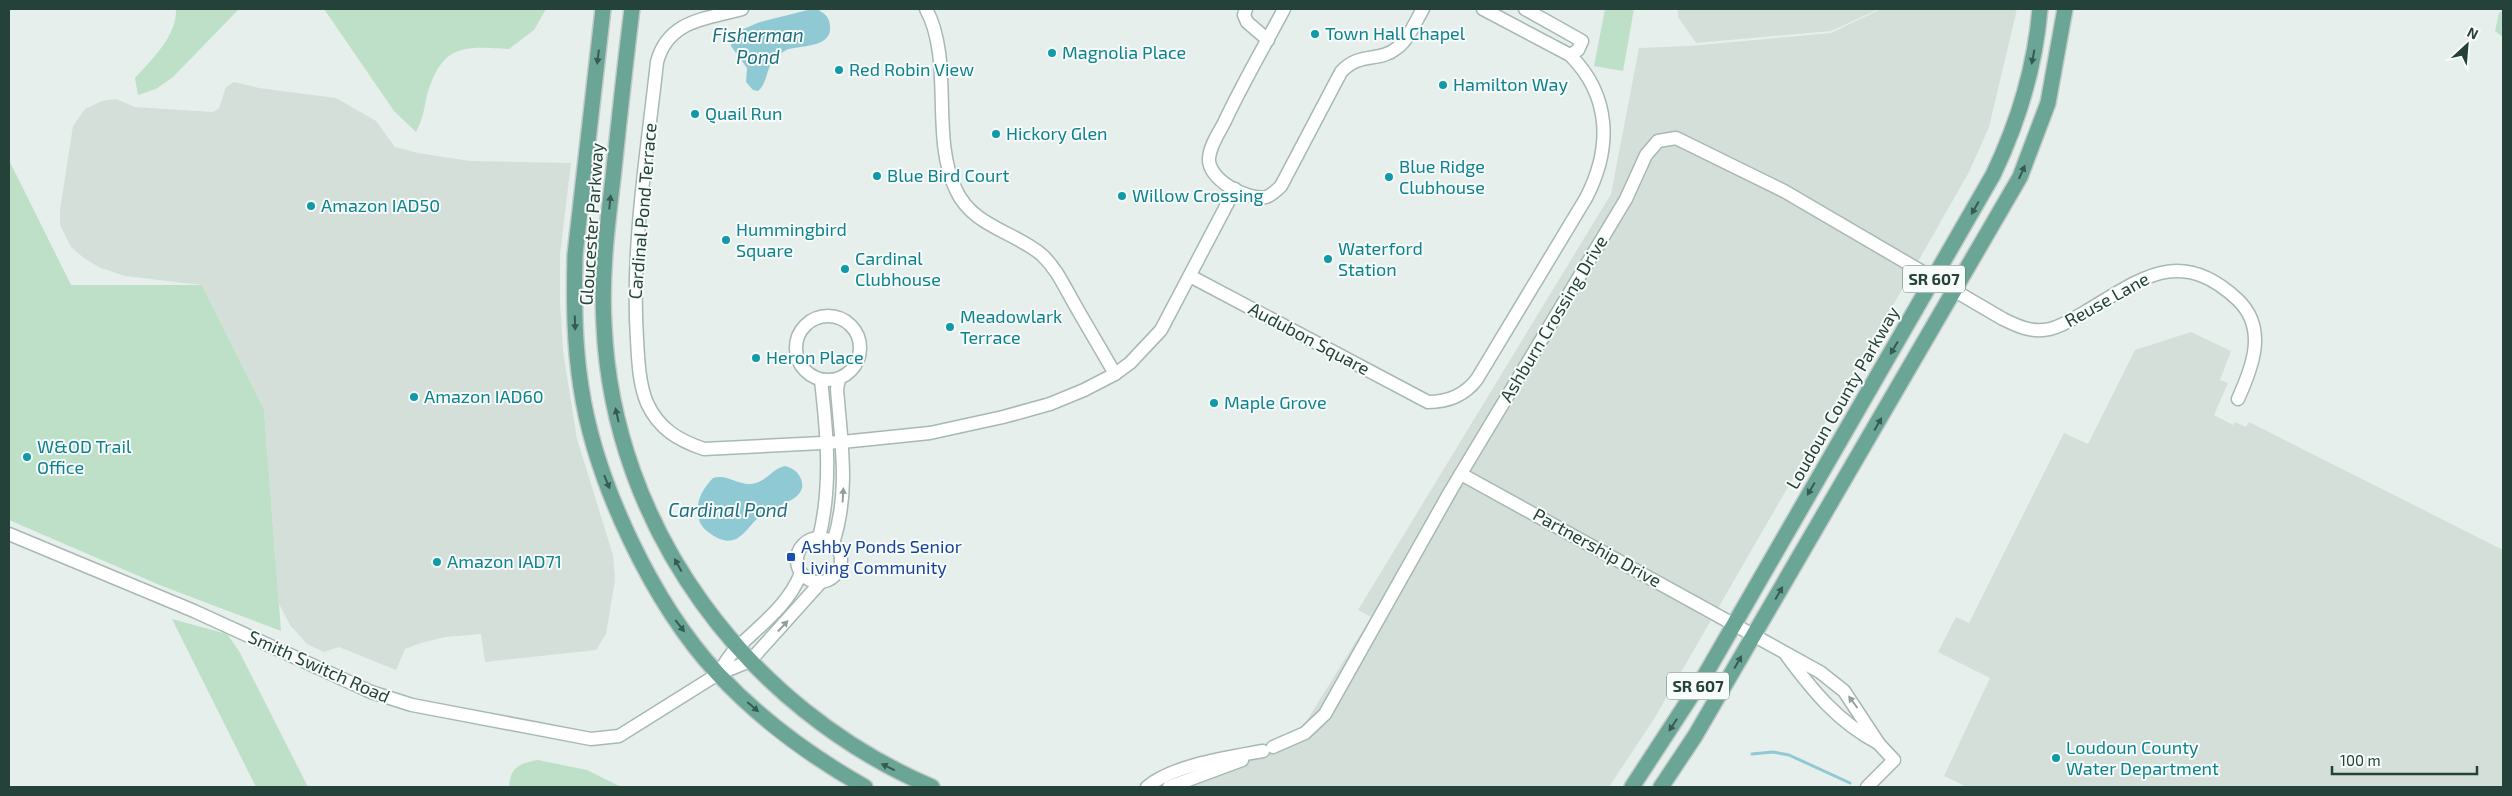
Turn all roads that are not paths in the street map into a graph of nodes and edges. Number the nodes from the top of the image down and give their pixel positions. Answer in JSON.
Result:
{"nodes":[{"id":1,"x":603,"y":9,"type":"edge"},
{"id":2,"x":632,"y":9,"type":"edge"},
{"id":3,"x":742,"y":9,"type":"edge"},
{"id":4,"x":926,"y":9,"type":"edge"},
{"id":5,"x":1246,"y":9,"type":"edge"},
{"id":6,"x":1284,"y":9,"type":"edge"},
{"id":7,"x":1423,"y":9,"type":"edge"},
{"id":8,"x":1482,"y":9,"type":"edge"},
{"id":9,"x":1524,"y":9,"type":"edge"},
{"id":10,"x":2040,"y":9,"type":"edge"},
{"id":11,"x":2065,"y":9,"type":"edge"},
{"id":12,"x":1502,"y":13,"type":"edge"},
{"id":13,"x":1268,"y":40,"type":"junction"},
{"id":14,"x":1570,"y":56,"type":"junction"},
{"id":15,"x":1235,"y":189,"type":"junction"},
{"id":16,"x":1190,"y":276,"type":"junction"},
{"id":17,"x":1935,"y":278,"type":"junction"},
{"id":18,"x":1955,"y":291,"type":"junction"},
{"id":19,"x":1115,"y":374,"type":"junction"},
{"id":20,"x":839,"y":379,"type":"junction"},
{"id":21,"x":822,"y":380,"type":"junction"},
{"id":22,"x":2238,"y":399,"type":"dead end"},
{"id":23,"x":842,"y":442,"type":"junction"},
{"id":24,"x":826,"y":443,"type":"junction"},
{"id":25,"x":1461,"y":474,"type":"junction"},
{"id":26,"x":9,"y":534,"type":"edge"},
{"id":27,"x":819,"y":538,"type":"junction"},
{"id":28,"x":833,"y":543,"type":"junction"},
{"id":29,"x":801,"y":573,"type":"junction"},
{"id":30,"x":821,"y":582,"type":"junction"},
{"id":31,"x":1733,"y":623,"type":"junction"},
{"id":32,"x":1755,"y":635,"type":"junction"},
{"id":33,"x":737,"y":647,"type":"junction"},
{"id":34,"x":1785,"y":654,"type":"junction"},
{"id":35,"x":750,"y":661,"type":"junction"},
{"id":36,"x":718,"y":674,"type":"junction"},
{"id":37,"x":1878,"y":744,"type":"junction"},
{"id":38,"x":1273,"y":748,"type":"dead end"},
{"id":39,"x":865,"y":787,"type":"edge"},
{"id":40,"x":932,"y":787,"type":"edge"},
{"id":41,"x":1147,"y":787,"type":"edge"},
{"id":42,"x":1169,"y":787,"type":"edge"},
{"id":43,"x":1632,"y":787,"type":"edge"},
{"id":44,"x":1661,"y":787,"type":"edge"},
{"id":45,"x":1867,"y":787,"type":"edge"}],
"edges":[{"from":1,"to":36,"type":"main road","name":"Gloucester Parkway","one_way":true},
{"from":33,"to":2,"type":"main road","name":"Gloucester Parkway","one_way":true},
{"from":3,"to":24,"type":"street","name":"Cardinal Pond Terrace"},
{"from":4,"to":19,"type":"street"},
{"from":5,"to":13,"type":"street"},
{"from":6,"to":13,"type":"street"},
{"from":7,"to":15,"type":"street"},
{"from":8,"to":12,"type":"street"},
{"from":9,"to":14,"type":"street"},
{"from":10,"to":17,"type":"main road","name":"Loudoun County Parkway","number":"SR 607","one_way":true},
{"from":18,"to":11,"type":"main road","number":"SR 607","one_way":true},
{"from":12,"to":14,"type":"street"},
{"from":13,"to":15,"type":"street"},
{"from":14,"to":16,"type":"street","name":"Audubon Square"},
{"from":15,"to":16,"type":"street","name":"Cardinal Pond Terrace"},
{"from":16,"to":19,"type":"street","name":"Cardinal Pond Terrace"},
{"from":17,"to":18,"type":"street","name":"Reuse Lane"},
{"from":17,"to":25,"type":"street","name":"Ashburn Crossing Drive"},
{"from":17,"to":31,"type":"main road","name":"Loudoun County Parkway","number":"SR 607","one_way":true},
{"from":18,"to":22,"type":"street","name":"Reuse Lane"},
{"from":32,"to":18,"type":"main road","number":"SR 607","one_way":true},
{"from":19,"to":23,"type":"street","name":"Cardinal Pond Terrace"},
{"from":20,"to":21,"type":"street"},
{"from":20,"to":21,"type":"street"},
{"from":20,"to":23,"type":"street"},
{"from":21,"to":24,"type":"street"},
{"from":23,"to":24,"type":"street","name":"Cardinal Pond Terrace"},
{"from":28,"to":23,"type":"street","one_way":true},
{"from":24,"to":27,"type":"street"},
{"from":25,"to":31,"type":"street","name":"Partnership Drive"},
{"from":25,"to":38,"type":"street","name":"Ashburn Crossing Drive"},
{"from":26,"to":36,"type":"street","name":"Smith Switch Road"},
{"from":27,"to":28,"type":"street"},
{"from":27,"to":29,"type":"street"},
{"from":28,"to":30,"type":"street"},
{"from":29,"to":30,"type":"street"},
{"from":29,"to":33,"type":"street","name":"Smith Switch Road"},
{"from":35,"to":30,"type":"street","one_way":true},
{"from":31,"to":32,"type":"street","name":"Partnership Drive"},
{"from":31,"to":43,"type":"main road","name":"Loudoun County Parkway","number":"SR 607","one_way":true},
{"from":32,"to":34,"type":"street","name":"Partnership Drive"},
{"from":44,"to":32,"type":"main road","number":"SR 607","one_way":true},
{"from":33,"to":35,"type":"main road","name":"Gloucester Parkway"},
{"from":33,"to":36,"type":"street","name":"Smith Switch Road"},
{"from":34,"to":37,"type":"street"},
{"from":37,"to":34,"type":"street","one_way":true},
{"from":35,"to":36,"type":"street","name":"Smith Switch Road"},
{"from":40,"to":35,"type":"main road","name":"Gloucester Parkway","one_way":true},
{"from":36,"to":39,"type":"main road","name":"Gloucester Parkway","one_way":true},
{"from":37,"to":45,"type":"street"},
{"from":41,"to":42,"type":"street"}]}
